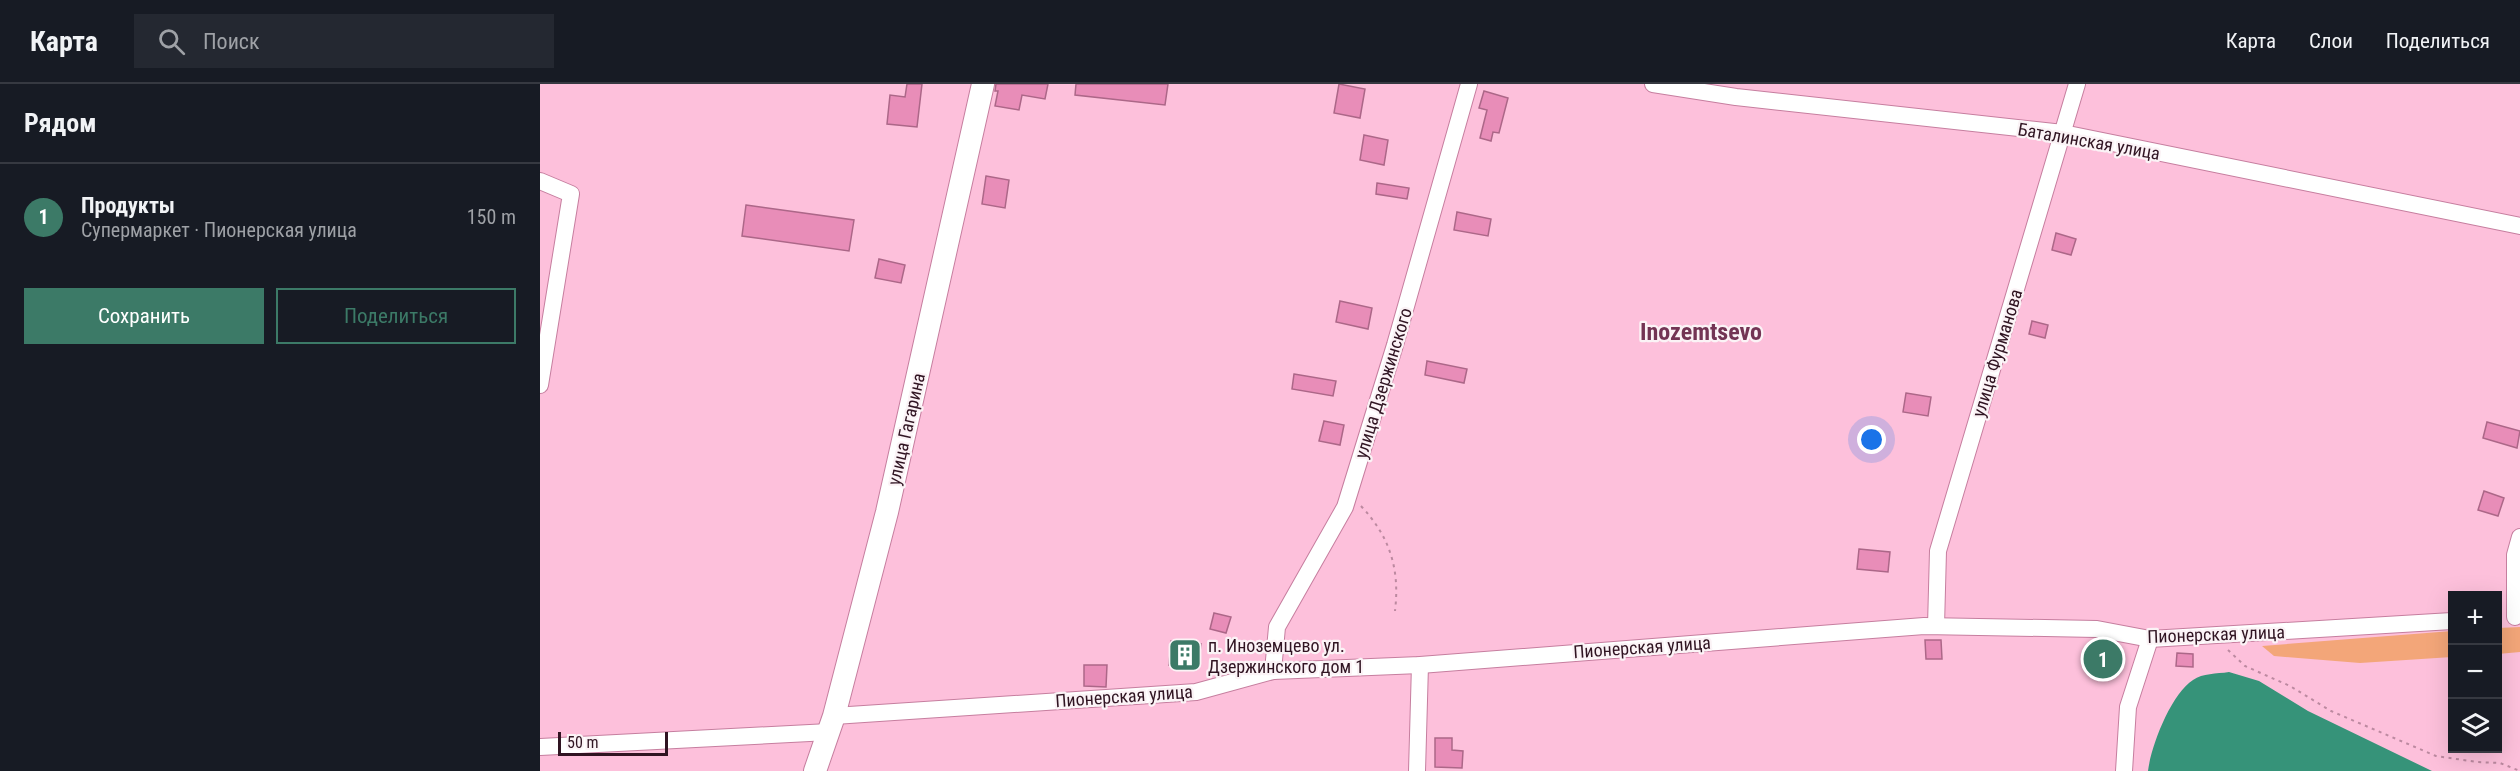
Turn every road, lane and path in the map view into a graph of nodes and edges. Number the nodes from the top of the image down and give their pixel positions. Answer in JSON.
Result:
{"nodes":[{"id":1,"x":983,"y":84,"type":"edge"},
{"id":2,"x":1469,"y":84,"type":"edge"},
{"id":3,"x":1653,"y":84,"type":"edge"},
{"id":4,"x":2077,"y":84,"type":"edge"},
{"id":5,"x":2063,"y":133,"type":"junction"},
{"id":6,"x":540,"y":181,"type":"edge"},
{"id":7,"x":2520,"y":226,"type":"edge"},
{"id":8,"x":540,"y":385,"type":"edge"},
{"id":9,"x":1349,"y":492,"type":"junction"},
{"id":10,"x":2520,"y":537,"type":"edge"},
{"id":11,"x":1395,"y":611,"type":"dead end"},
{"id":12,"x":2517,"y":617,"type":"edge"},
{"id":13,"x":2502,"y":618,"type":"edge"},
{"id":14,"x":2448,"y":621,"type":"edge"},
{"id":15,"x":1936,"y":626,"type":"junction"},
{"id":16,"x":2212,"y":635,"type":"junction"},
{"id":17,"x":2150,"y":639,"type":"junction"},
{"id":18,"x":1420,"y":665,"type":"junction"},
{"id":19,"x":1273,"y":670,"type":"junction"},
{"id":20,"x":831,"y":724,"type":"junction"},
{"id":21,"x":540,"y":747,"type":"edge"},
{"id":22,"x":815,"y":771,"type":"edge"},
{"id":23,"x":1417,"y":771,"type":"edge"},
{"id":24,"x":2124,"y":771,"type":"edge"},
{"id":25,"x":2520,"y":771,"type":"edge"}],
"edges":[{"from":1,"to":20,"type":"main road","name":"улица Гагарина"},
{"from":2,"to":9,"type":"street","name":"улица Дзержинского"},
{"from":3,"to":5,"type":"street","name":"Баталинская улица"},
{"from":4,"to":5,"type":"street","name":"улица Фурманова"},
{"from":5,"to":7,"type":"street","name":"Баталинская улица"},
{"from":5,"to":15,"type":"street","name":"улица Фурманова"},
{"from":6,"to":8,"type":"street"},
{"from":9,"to":11,"type":"path"},
{"from":9,"to":19,"type":"street","name":"улица Дзержинского"},
{"from":10,"to":12,"type":"street"},
{"from":12,"to":13,"type":"street"},
{"from":14,"to":16,"type":"street","name":"Пионерская улица"},
{"from":15,"to":17,"type":"street","name":"Пионерская улица"},
{"from":15,"to":18,"type":"street","name":"Пионерская улица"},
{"from":16,"to":17,"type":"street","name":"Пионерская улица"},
{"from":16,"to":25,"type":"path"},
{"from":17,"to":24,"type":"street"},
{"from":18,"to":19,"type":"street","name":"Пионерская улица"},
{"from":18,"to":23,"type":"street"},
{"from":19,"to":20,"type":"street","name":"Пионерская улица"},
{"from":20,"to":21,"type":"street","name":"Пионерская улица"},
{"from":20,"to":22,"type":"main road","name":"улица Гагарина"}]}
